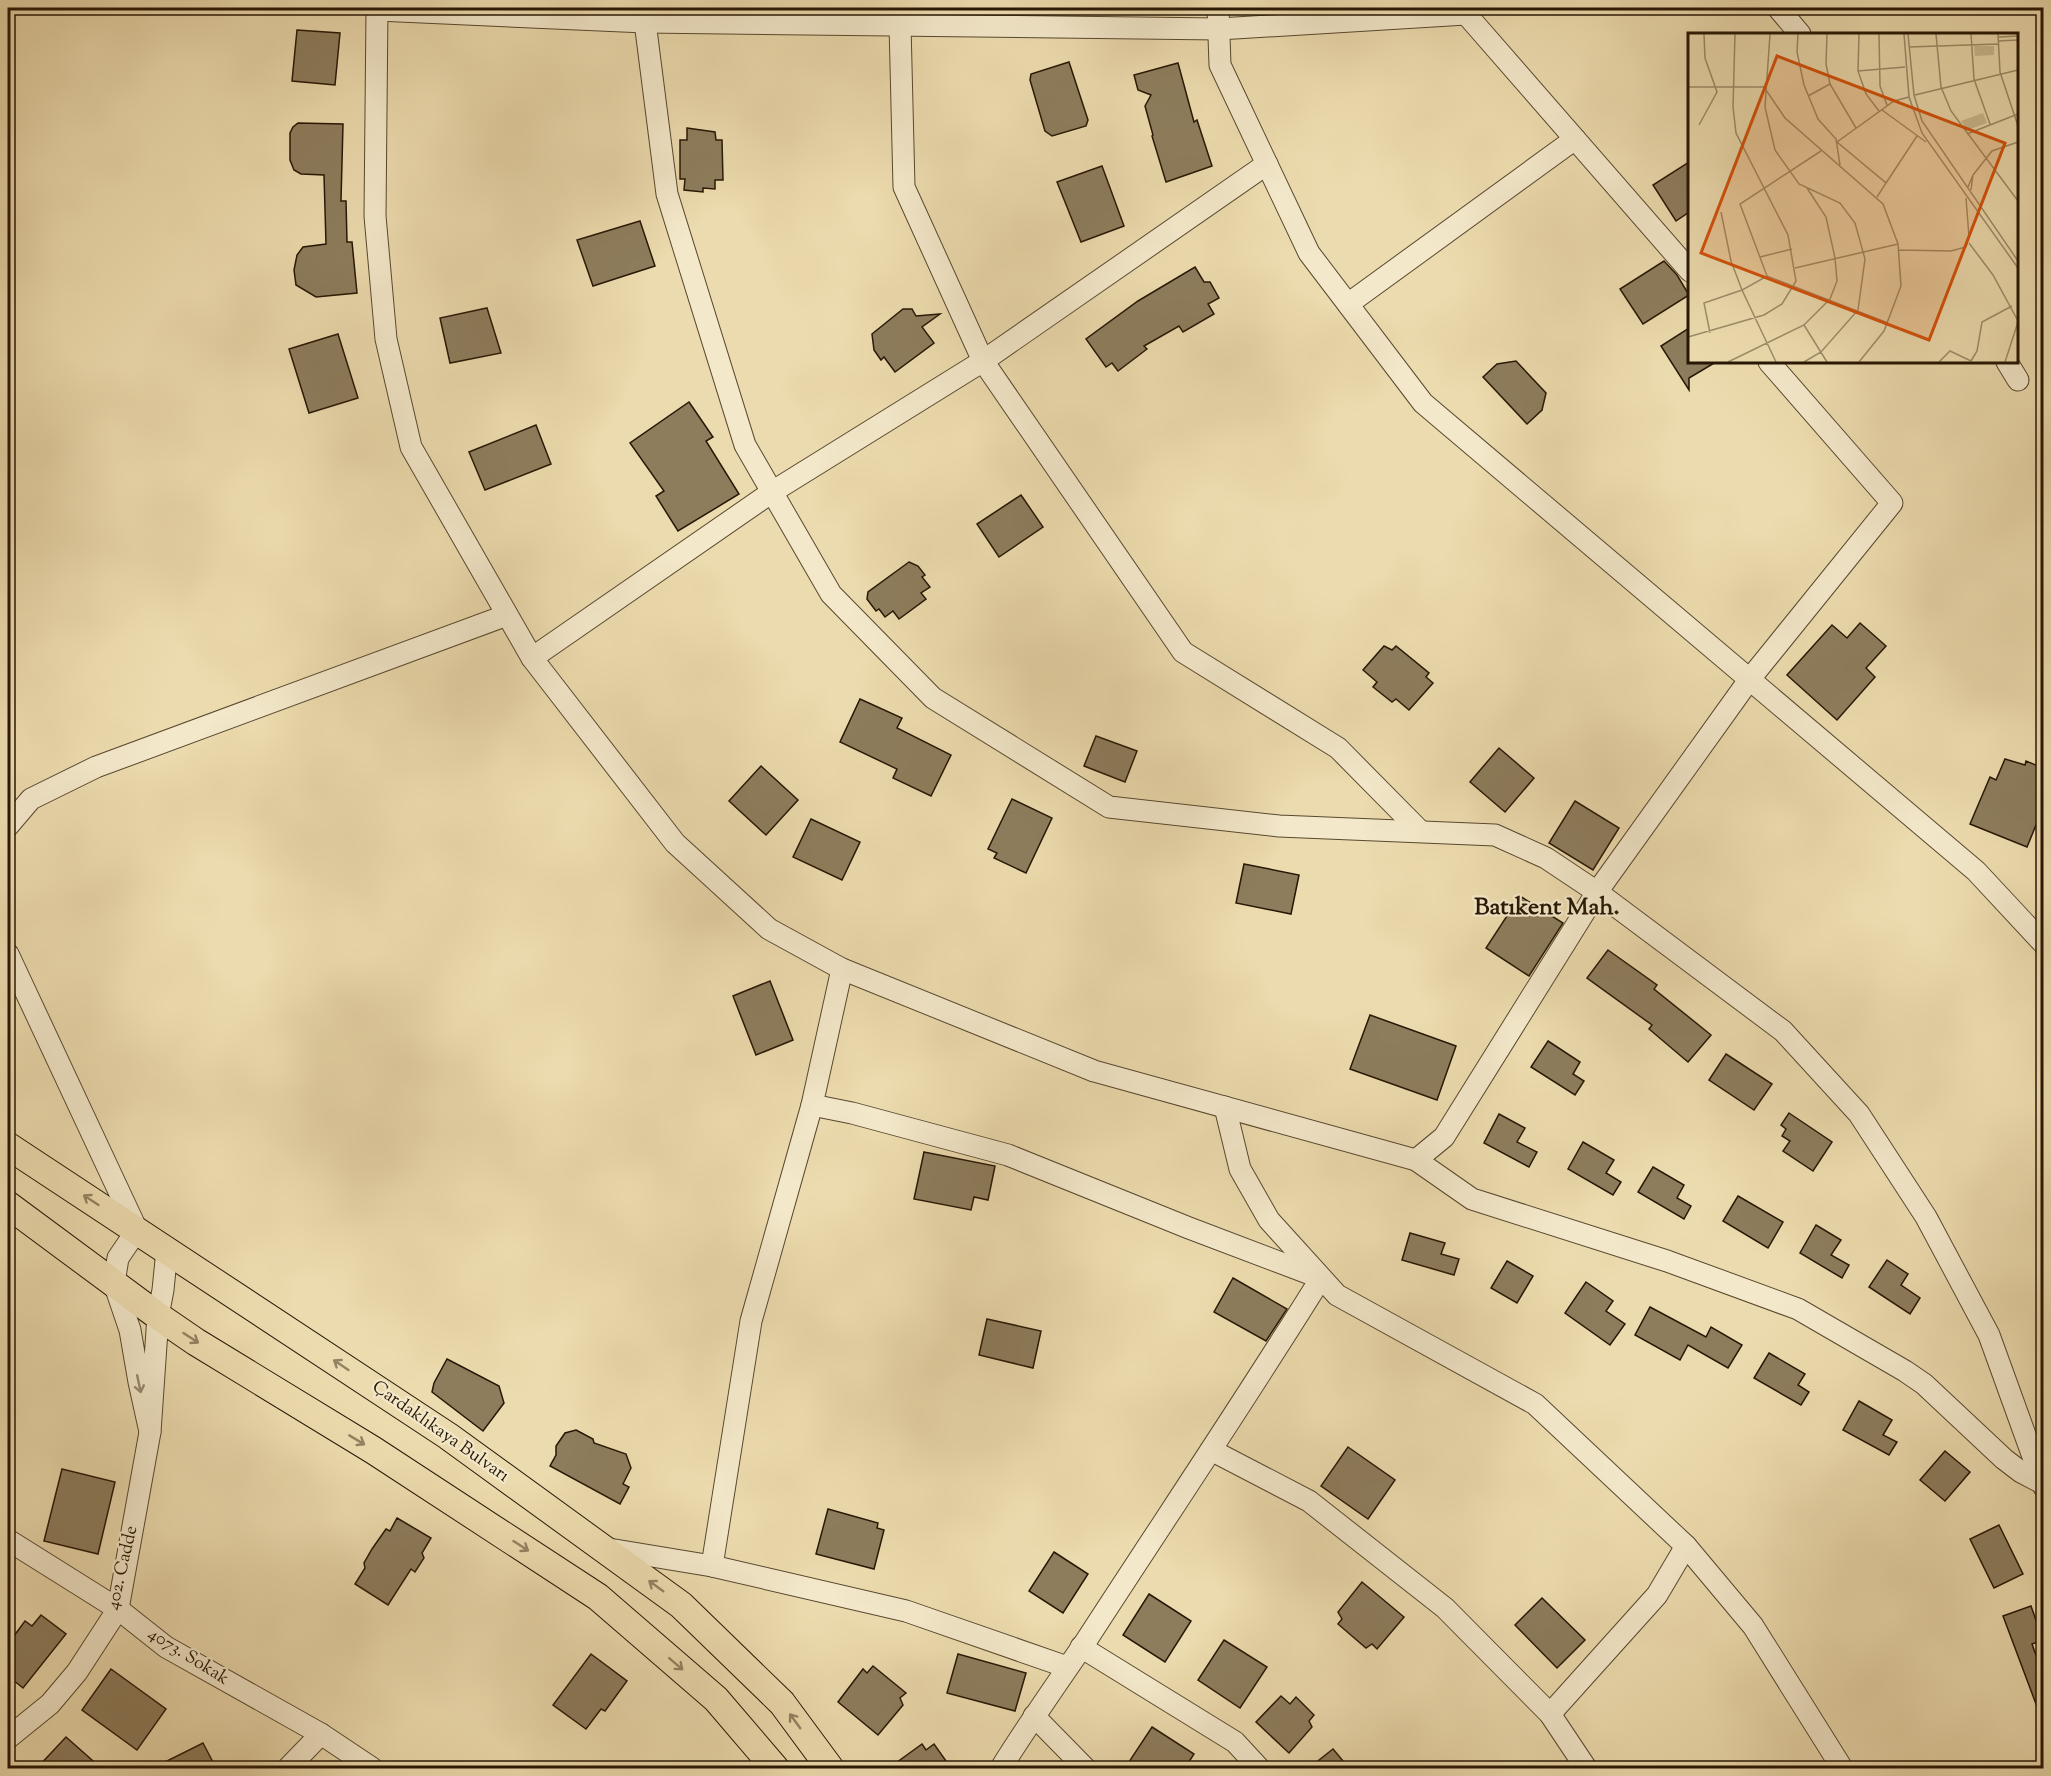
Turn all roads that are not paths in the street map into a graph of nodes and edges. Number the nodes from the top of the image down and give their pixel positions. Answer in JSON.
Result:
{"nodes":[{"id":1,"x":1218,"y":8,"type":"edge"},
{"id":2,"x":1778,"y":8,"type":"edge"},
{"id":3,"x":377,"y":9,"type":"edge"},
{"id":4,"x":1469,"y":11,"type":"edge"},
{"id":5,"x":647,"y":15,"type":"edge"},
{"id":6,"x":903,"y":16,"type":"edge"},
{"id":7,"x":1219,"y":29,"type":"junction"},
{"id":8,"x":1799,"y":33,"type":"edge"},
{"id":9,"x":1575,"y":139,"type":"junction"},
{"id":10,"x":1267,"y":164,"type":"junction"},
{"id":11,"x":1688,"y":270,"type":"edge"},
{"id":12,"x":1348,"y":304,"type":"junction"},
{"id":13,"x":983,"y":361,"type":"junction"},
{"id":14,"x":1769,"y":363,"type":"edge"},
{"id":15,"x":2008,"y":363,"type":"edge"},
{"id":16,"x":2018,"y":380,"type":"dead end"},
{"id":17,"x":772,"y":492,"type":"junction"},
{"id":18,"x":507,"y":615,"type":"junction"},
{"id":19,"x":532,"y":658,"type":"junction"},
{"id":20,"x":1749,"y":680,"type":"junction"},
{"id":21,"x":8,"y":826,"type":"edge"},
{"id":22,"x":1420,"y":831,"type":"junction"},
{"id":23,"x":1597,"y":892,"type":"junction"},
{"id":24,"x":2043,"y":944,"type":"edge"},
{"id":25,"x":8,"y":954,"type":"edge"},
{"id":26,"x":842,"y":969,"type":"junction"},
{"id":27,"x":812,"y":1105,"type":"junction"},
{"id":28,"x":1225,"y":1107,"type":"junction"},
{"id":29,"x":8,"y":1146,"type":"edge"},
{"id":30,"x":1416,"y":1160,"type":"junction"},
{"id":31,"x":8,"y":1205,"type":"edge"},
{"id":32,"x":137,"y":1230,"type":"junction"},
{"id":33,"x":167,"y":1250,"type":"junction"},
{"id":34,"x":1321,"y":1278,"type":"junction"},
{"id":35,"x":114,"y":1283,"type":"junction"},
{"id":36,"x":158,"y":1316,"type":"junction"},
{"id":37,"x":150,"y":1432,"type":"junction"},
{"id":38,"x":1211,"y":1450,"type":"junction"},
{"id":39,"x":2043,"y":1485,"type":"edge"},
{"id":40,"x":8,"y":1540,"type":"edge"},
{"id":41,"x":1686,"y":1546,"type":"junction"},
{"id":42,"x":603,"y":1548,"type":"junction"},
{"id":43,"x":712,"y":1566,"type":"junction"},
{"id":44,"x":118,"y":1609,"type":"junction"},
{"id":45,"x":1081,"y":1647,"type":"junction"},
{"id":46,"x":1067,"y":1667,"type":"junction"},
{"id":47,"x":1550,"y":1714,"type":"junction"},
{"id":48,"x":1034,"y":1716,"type":"junction"},
{"id":49,"x":321,"y":1734,"type":"junction"},
{"id":50,"x":8,"y":1738,"type":"edge"},
{"id":51,"x":288,"y":1768,"type":"edge"},
{"id":52,"x":372,"y":1768,"type":"edge"},
{"id":53,"x":775,"y":1768,"type":"edge"},
{"id":54,"x":830,"y":1768,"type":"edge"},
{"id":55,"x":1001,"y":1768,"type":"edge"},
{"id":56,"x":1085,"y":1768,"type":"edge"},
{"id":57,"x":1259,"y":1768,"type":"edge"},
{"id":58,"x":1586,"y":1768,"type":"edge"},
{"id":59,"x":1842,"y":1768,"type":"edge"}],
"edges":[{"from":1,"to":7,"type":"street"},
{"from":2,"to":8,"type":"street"},
{"from":3,"to":5,"type":"street"},
{"from":3,"to":18,"type":"street"},
{"from":4,"to":7,"type":"street"},
{"from":4,"to":9,"type":"street"},
{"from":5,"to":6,"type":"street"},
{"from":5,"to":17,"type":"street"},
{"from":6,"to":7,"type":"street"},
{"from":6,"to":13,"type":"street"},
{"from":7,"to":10,"type":"street"},
{"from":9,"to":11,"type":"street"},
{"from":9,"to":12,"type":"street"},
{"from":10,"to":12,"type":"street"},
{"from":10,"to":13,"type":"street"},
{"from":12,"to":20,"type":"street"},
{"from":13,"to":17,"type":"street"},
{"from":13,"to":22,"type":"street"},
{"from":14,"to":20,"type":"street"},
{"from":15,"to":16,"type":"street"},
{"from":17,"to":19,"type":"street"},
{"from":17,"to":22,"type":"street"},
{"from":18,"to":19,"type":"street"},
{"from":18,"to":21,"type":"street"},
{"from":19,"to":26,"type":"street"},
{"from":20,"to":23,"type":"street"},
{"from":20,"to":24,"type":"street"},
{"from":22,"to":23,"type":"street"},
{"from":23,"to":30,"type":"street"},
{"from":23,"to":39,"type":"street"},
{"from":25,"to":32,"type":"street"},
{"from":26,"to":27,"type":"street"},
{"from":26,"to":28,"type":"street"},
{"from":27,"to":34,"type":"street"},
{"from":27,"to":43,"type":"street"},
{"from":28,"to":30,"type":"street"},
{"from":28,"to":34,"type":"street"},
{"from":32,"to":29,"type":"main road","name":"Çardaklıkaya Bulvarı","one_way":true},
{"from":30,"to":39,"type":"street"},
{"from":31,"to":35,"type":"main road"},
{"from":32,"to":33,"type":"main road","name":"Çardaklıkaya Bulvarı"},
{"from":32,"to":35,"type":"street"},
{"from":33,"to":36,"type":"street","name":"402. Cadde"},
{"from":42,"to":33,"type":"main road","name":"Çardaklıkaya Bulvarı","one_way":true},
{"from":34,"to":38,"type":"street"},
{"from":34,"to":41,"type":"street"},
{"from":35,"to":36,"type":"main road"},
{"from":35,"to":37,"type":"street","one_way":true},
{"from":36,"to":37,"type":"street","name":"402. Cadde"},
{"from":36,"to":53,"type":"main road","one_way":true},
{"from":37,"to":44,"type":"street","name":"402. Cadde"},
{"from":38,"to":45,"type":"street"},
{"from":38,"to":47,"type":"street"},
{"from":40,"to":44,"type":"street","name":"4073. Sokak"},
{"from":41,"to":47,"type":"street"},
{"from":41,"to":59,"type":"street"},
{"from":42,"to":43,"type":"street"},
{"from":54,"to":42,"type":"main road","name":"Çardaklıkaya Bulvarı","one_way":true},
{"from":43,"to":46,"type":"street"},
{"from":44,"to":49,"type":"street","name":"4073. Sokak"},
{"from":44,"to":50,"type":"street","name":"402. Cadde"},
{"from":45,"to":46,"type":"street"},
{"from":45,"to":57,"type":"street"},
{"from":46,"to":48,"type":"street"},
{"from":47,"to":58,"type":"street"},
{"from":48,"to":55,"type":"street"},
{"from":48,"to":56,"type":"street"},
{"from":49,"to":51,"type":"street"},
{"from":49,"to":52,"type":"street","name":"4073. Sokak"}]}
